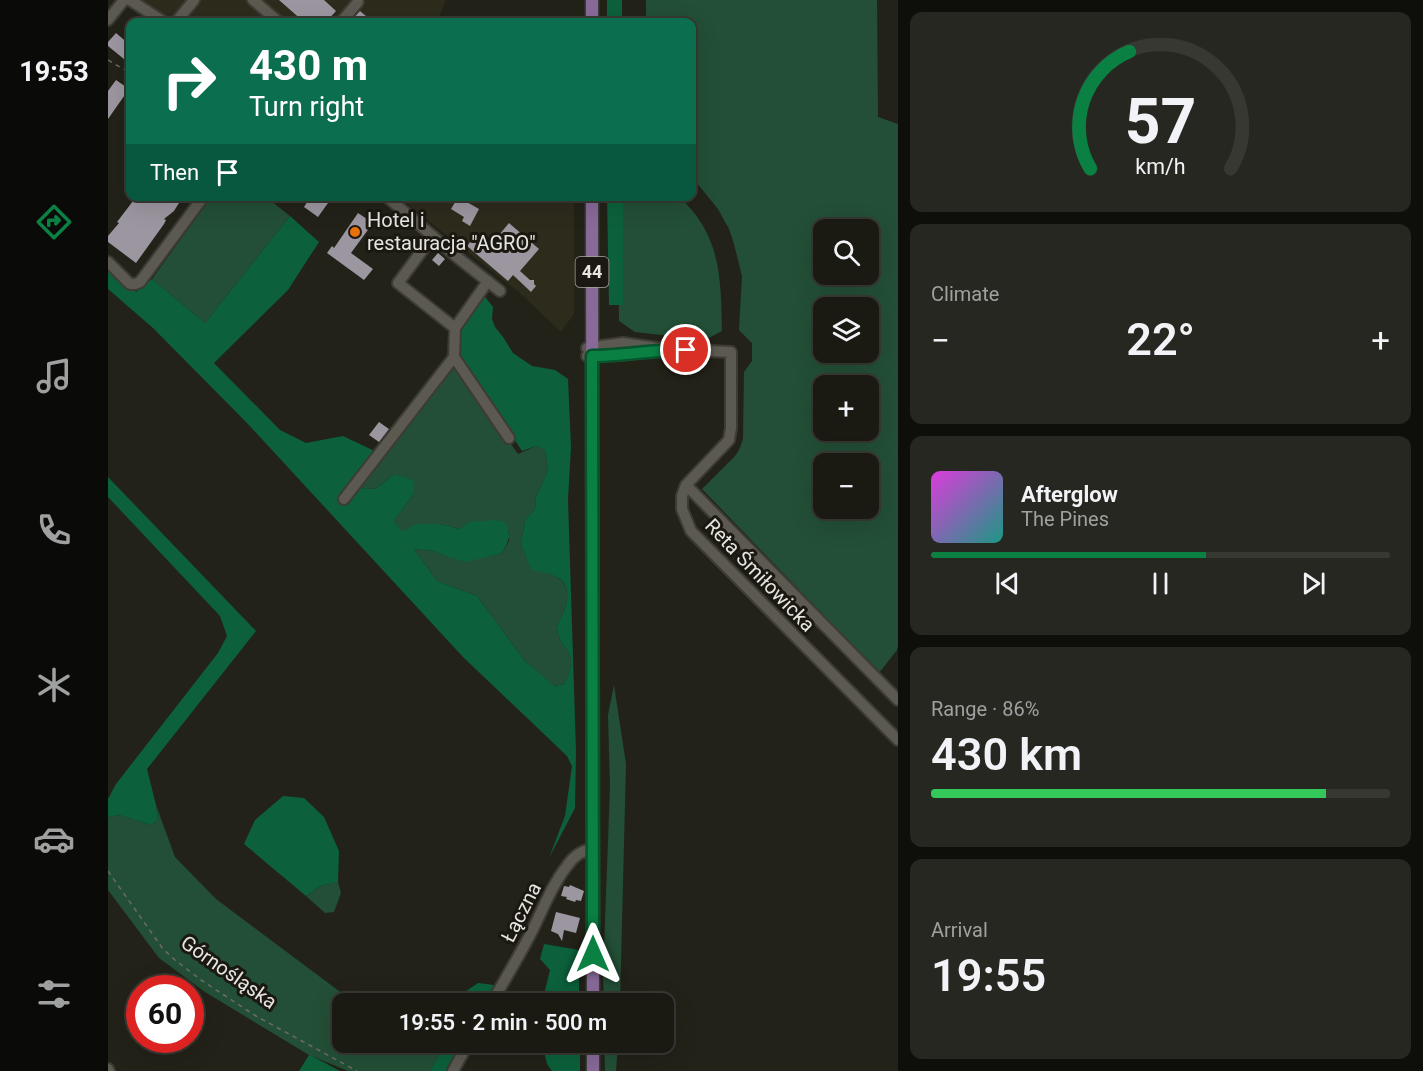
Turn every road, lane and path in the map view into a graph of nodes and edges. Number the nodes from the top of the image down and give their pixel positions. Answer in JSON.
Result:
{"nodes":[{"id":1,"x":124,"y":0,"type":"edge"},
{"id":2,"x":130,"y":0,"type":"edge"},
{"id":3,"x":194,"y":0,"type":"edge"},
{"id":4,"x":253,"y":0,"type":"edge"},
{"id":5,"x":592,"y":0,"type":"edge"},
{"id":6,"x":358,"y":2,"type":"dead end"},
{"id":7,"x":158,"y":18,"type":"edge"},
{"id":8,"x":179,"y":18,"type":"edge"},
{"id":9,"x":274,"y":18,"type":"edge"},
{"id":10,"x":344,"y":18,"type":"edge"},
{"id":11,"x":592,"y":18,"type":"edge"},
{"id":12,"x":108,"y":20,"type":"edge"},
{"id":13,"x":108,"y":60,"type":"edge"},
{"id":14,"x":126,"y":71,"type":"edge"},
{"id":15,"x":200,"y":201,"type":"edge"},
{"id":16,"x":392,"y":201,"type":"edge"},
{"id":17,"x":592,"y":201,"type":"edge"},
{"id":18,"x":433,"y":236,"type":"junction"},
{"id":19,"x":108,"y":262,"type":"edge"},
{"id":20,"x":488,"y":281,"type":"junction"},
{"id":21,"x":500,"y":291,"type":"dead end"},
{"id":22,"x":455,"y":328,"type":"junction"},
{"id":23,"x":590,"y":352,"type":"junction"},
{"id":24,"x":454,"y":357,"type":"junction"},
{"id":25,"x":509,"y":438,"type":"dead end"},
{"id":26,"x":686,"y":485,"type":"junction"},
{"id":27,"x":344,"y":499,"type":"dead end"},
{"id":28,"x":898,"y":700,"type":"edge"},
{"id":29,"x":898,"y":740,"type":"edge"},
{"id":30,"x":593,"y":849,"type":"junction"},
{"id":31,"x":108,"y":871,"type":"edge"},
{"id":32,"x":497,"y":993,"type":"edge"},
{"id":33,"x":593,"y":993,"type":"edge"},
{"id":34,"x":463,"y":1053,"type":"edge"},
{"id":35,"x":593,"y":1053,"type":"edge"},
{"id":36,"x":357,"y":1071,"type":"edge"},
{"id":37,"x":453,"y":1071,"type":"edge"},
{"id":38,"x":593,"y":1071,"type":"edge"}],
"edges":[{"from":1,"to":12,"type":"street"},
{"from":2,"to":7,"type":"street"},
{"from":3,"to":8,"type":"street"},
{"from":4,"to":9,"type":"street"},
{"from":5,"to":11,"type":"main road"},
{"from":6,"to":10,"type":"street"},
{"from":13,"to":14,"type":"path"},
{"from":15,"to":19,"type":"street"},
{"from":16,"to":18,"type":"street"},
{"from":17,"to":23,"type":"main road","number":"44"},
{"from":18,"to":20,"type":"street"},
{"from":18,"to":22,"type":"street"},
{"from":20,"to":21,"type":"street"},
{"from":20,"to":22,"type":"street"},
{"from":22,"to":24,"type":"street"},
{"from":23,"to":26,"type":"street"},
{"from":23,"to":30,"type":"main road","number":"44"},
{"from":24,"to":25,"type":"street"},
{"from":24,"to":27,"type":"street"},
{"from":26,"to":28,"type":"street","name":"Reta Śmiłowicka"},
{"from":26,"to":29,"type":"street","name":"Reta Śmiłowicka"},
{"from":30,"to":32,"type":"street","name":"Łączna"},
{"from":30,"to":33,"type":"main road","number":"44"},
{"from":31,"to":36,"type":"path","name":"Górnośląska"},
{"from":34,"to":37,"type":"street"},
{"from":35,"to":38,"type":"main road"}]}
